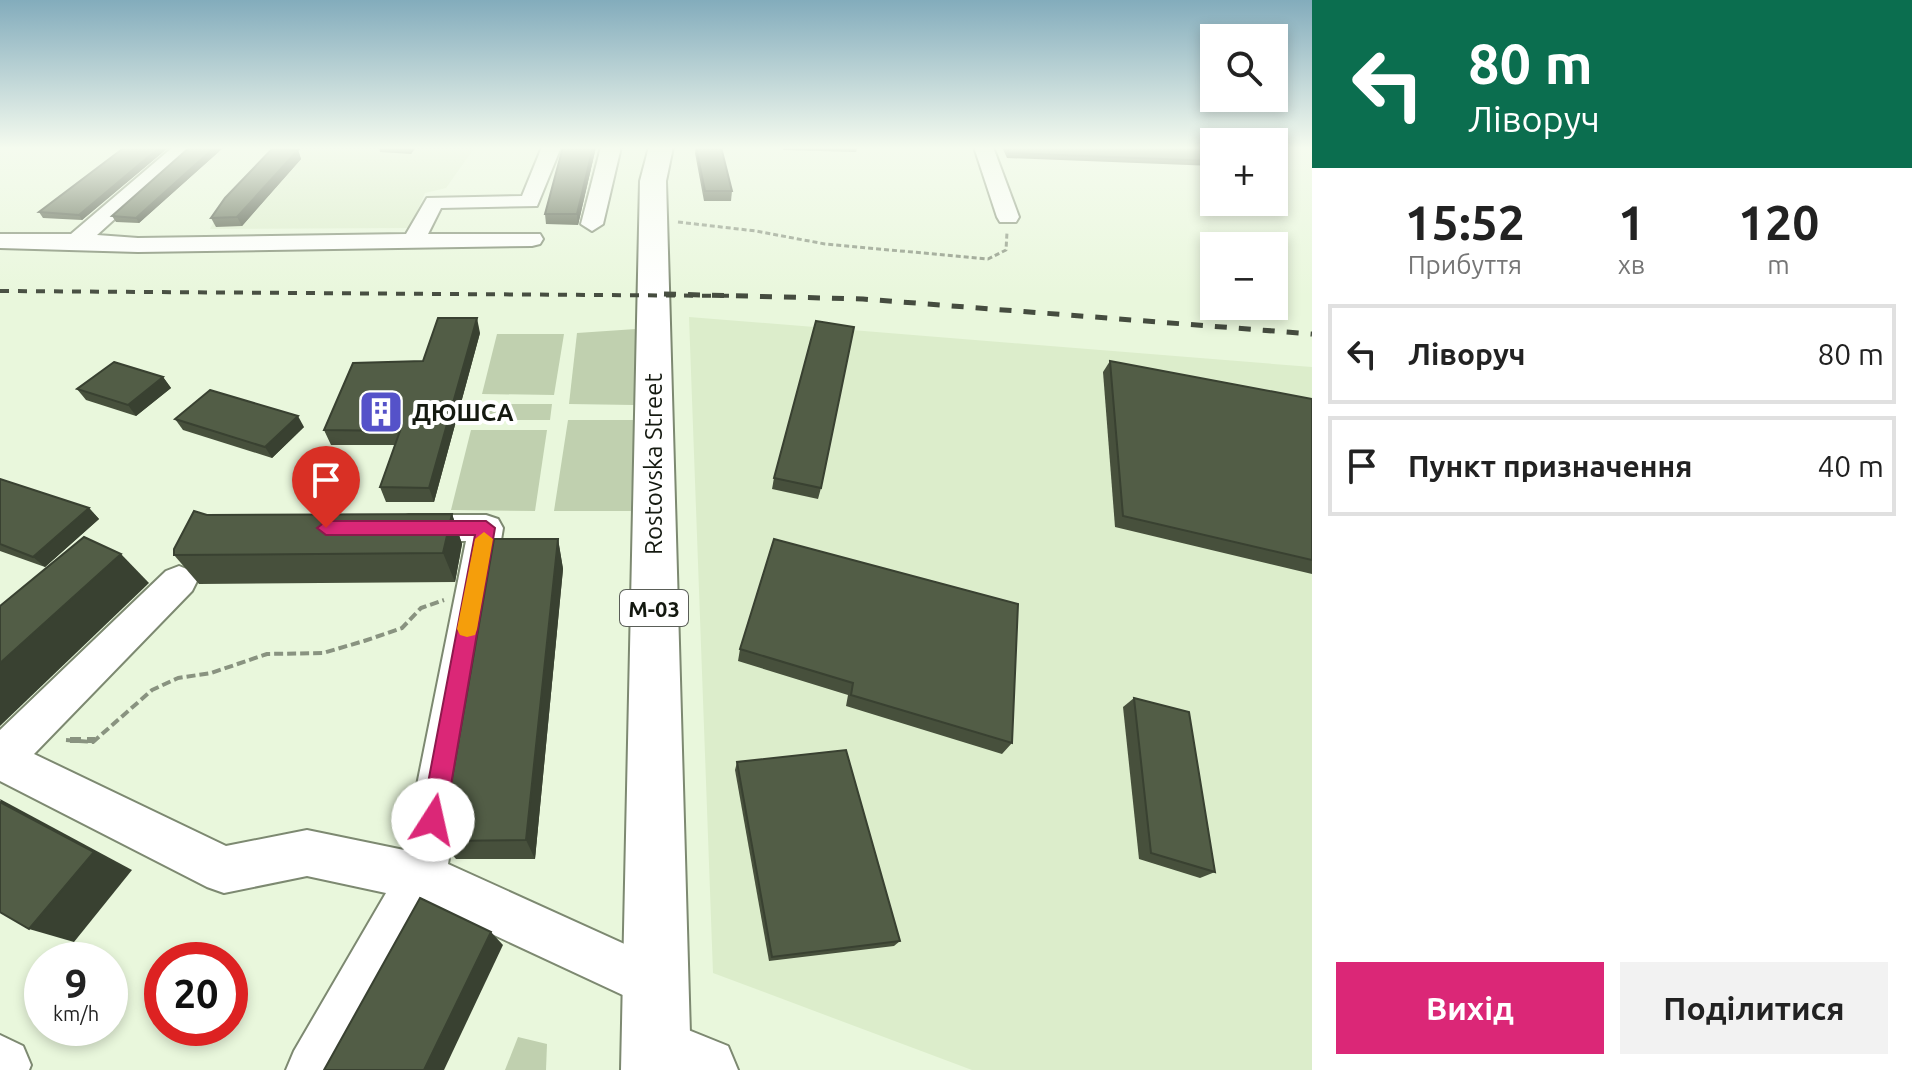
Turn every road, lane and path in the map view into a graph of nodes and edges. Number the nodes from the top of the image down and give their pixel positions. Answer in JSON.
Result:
{"nodes":[{"id":1,"x":127,"y":197,"type":"edge"},
{"id":2,"x":532,"y":197,"type":"edge"},
{"id":3,"x":599,"y":197,"type":"edge"},
{"id":4,"x":653,"y":197,"type":"edge"},
{"id":5,"x":1001,"y":197,"type":"edge"},
{"id":6,"x":1008,"y":217,"type":"joint"},
{"id":7,"x":653,"y":219,"type":"junction"},
{"id":8,"x":592,"y":224,"type":"dead end"},
{"id":9,"x":532,"y":239,"type":"dead end"},
{"id":10,"x":0,"y":241,"type":"edge"},
{"id":11,"x":77,"y":241,"type":"junction"},
{"id":12,"x":413,"y":242,"type":"junction"},
{"id":13,"x":374,"y":528,"type":"edge"},
{"id":14,"x":179,"y":581,"type":"edge"},
{"id":15,"x":474,"y":593,"type":"junction"},
{"id":16,"x":4,"y":755,"type":"edge"},
{"id":17,"x":422,"y":877,"type":"junction"},
{"id":18,"x":655,"y":984,"type":"junction"},
{"id":19,"x":672,"y":1063,"type":"edge"},
{"id":20,"x":313,"y":1070,"type":"edge"}],
"edges":[{"from":1,"to":11,"type":"street"},
{"from":2,"to":12,"type":"street"},
{"from":3,"to":8,"type":"street"},
{"from":4,"to":7,"type":"highway","name":"Rostovska Street","number":"М-03"},
{"from":5,"to":6,"type":"street"},
{"from":6,"to":7,"type":"path"},
{"from":7,"to":18,"type":"highway","name":"Rostovska Street","number":"М-03"},
{"from":9,"to":12,"type":"street"},
{"from":10,"to":11,"type":"street"},
{"from":11,"to":12,"type":"street"},
{"from":13,"to":15,"type":"street"},
{"from":14,"to":16,"type":"street"},
{"from":15,"to":16,"type":"path"},
{"from":15,"to":17,"type":"street"},
{"from":16,"to":17,"type":"street"},
{"from":17,"to":18,"type":"street"},
{"from":17,"to":20,"type":"street"},
{"from":18,"to":19,"type":"highway","name":"Rostovska Street","number":"М-03"}]}
